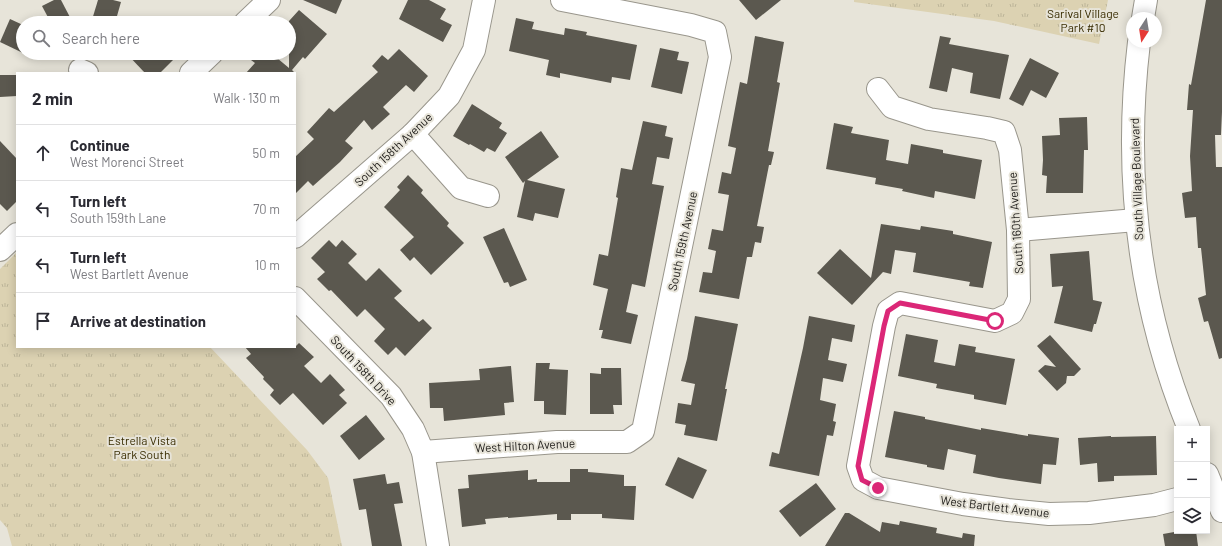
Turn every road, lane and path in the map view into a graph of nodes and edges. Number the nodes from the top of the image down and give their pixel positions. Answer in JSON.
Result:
{"nodes":[{"id":1,"x":269,"y":0,"type":"edge"},
{"id":2,"x":484,"y":0,"type":"edge"},
{"id":3,"x":562,"y":0,"type":"edge"},
{"id":4,"x":1146,"y":0,"type":"edge"},
{"id":5,"x":1144,"y":12,"type":"edge"},
{"id":6,"x":252,"y":16,"type":"edge"},
{"id":7,"x":1139,"y":48,"type":"edge"},
{"id":8,"x":205,"y":60,"type":"edge"},
{"id":9,"x":192,"y":72,"type":"edge"},
{"id":10,"x":878,"y":89,"type":"dead end"},
{"id":11,"x":413,"y":134,"type":"junction"},
{"id":12,"x":488,"y":196,"type":"dead end"},
{"id":13,"x":1136,"y":220,"type":"junction"},
{"id":14,"x":1018,"y":230,"type":"junction"},
{"id":15,"x":16,"y":235,"type":"edge"},
{"id":16,"x":296,"y":237,"type":"edge"},
{"id":17,"x":0,"y":250,"type":"edge"},
{"id":18,"x":296,"y":299,"type":"edge"},
{"id":19,"x":1188,"y":426,"type":"edge"},
{"id":20,"x":627,"y":442,"type":"joint"},
{"id":21,"x":423,"y":452,"type":"junction"},
{"id":22,"x":862,"y":480,"type":"joint"},
{"id":23,"x":1210,"y":486,"type":"edge"},
{"id":24,"x":1174,"y":500,"type":"edge"},
{"id":25,"x":1222,"y":511,"type":"edge"},
{"id":26,"x":438,"y":546,"type":"edge"}],
"edges":[{"from":1,"to":6,"type":"street"},
{"from":2,"to":11,"type":"street","name":"South 158th Avenue"},
{"from":3,"to":20,"type":"street","name":"South 159th Avenue"},
{"from":4,"to":5,"type":"street"},
{"from":7,"to":13,"type":"street","name":"South Village Boulevard"},
{"from":8,"to":9,"type":"street"},
{"from":10,"to":14,"type":"street","name":"South 160th Avenue"},
{"from":11,"to":12,"type":"street"},
{"from":11,"to":16,"type":"street","name":"South 158th Avenue"},
{"from":13,"to":14,"type":"street"},
{"from":13,"to":19,"type":"street","name":"South Village Boulevard"},
{"from":14,"to":22,"type":"street","name":"South 160th Avenue"},
{"from":15,"to":17,"type":"street"},
{"from":18,"to":21,"type":"street","name":"South 158th Drive"},
{"from":20,"to":21,"type":"street","name":"West Hilton Avenue"},
{"from":21,"to":26,"type":"street","name":"South 158th Drive"},
{"from":22,"to":24,"type":"street","name":"West Bartlett Avenue"},
{"from":23,"to":25,"type":"street"}]}
